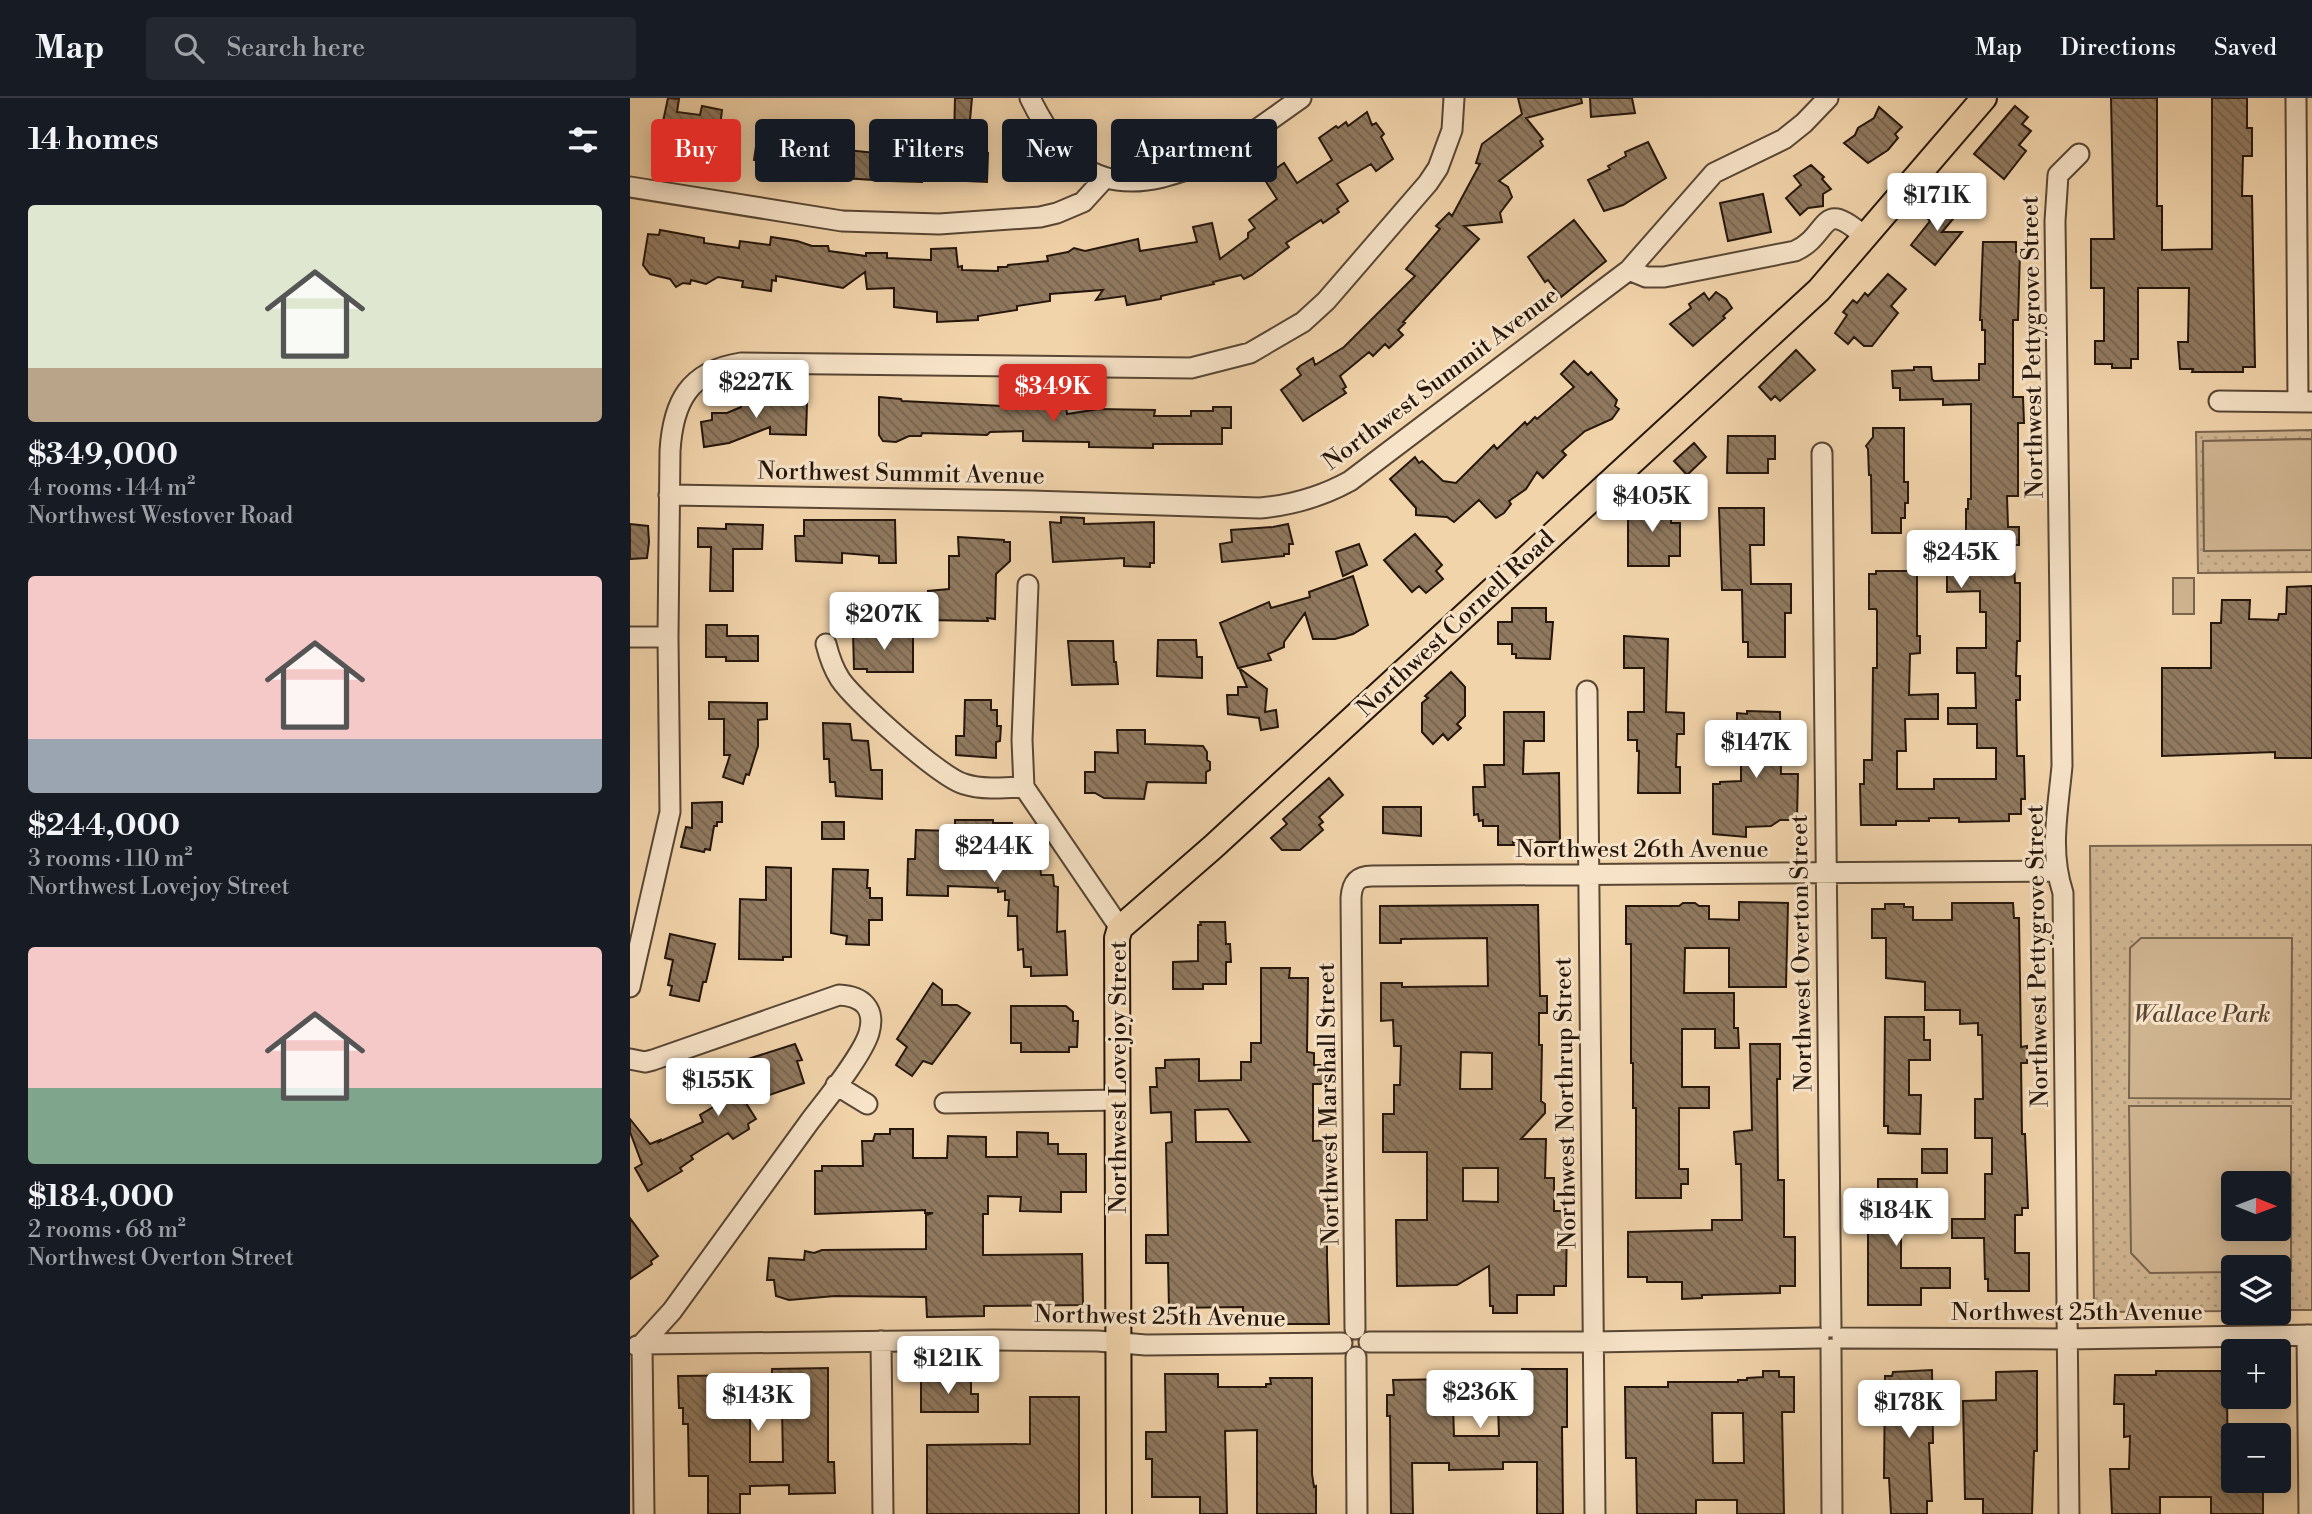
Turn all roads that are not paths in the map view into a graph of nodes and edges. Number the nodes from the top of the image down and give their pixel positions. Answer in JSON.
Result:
{"nodes":[{"id":1,"x":1031,"y":98,"type":"edge"},
{"id":2,"x":1301,"y":98,"type":"edge"},
{"id":3,"x":1454,"y":98,"type":"edge"},
{"id":4,"x":1828,"y":98,"type":"edge"},
{"id":5,"x":1984,"y":98,"type":"edge"},
{"id":6,"x":2296,"y":98,"type":"edge"},
{"id":7,"x":2079,"y":153,"type":"dead end"},
{"id":8,"x":1104,"y":179,"type":"junction"},
{"id":9,"x":630,"y":187,"type":"edge"},
{"id":10,"x":1865,"y":237,"type":"junction"},
{"id":11,"x":1629,"y":270,"type":"junction"},
{"id":12,"x":2219,"y":401,"type":"dead end"},
{"id":13,"x":2305,"y":402,"type":"edge"},
{"id":14,"x":1822,"y":453,"type":"dead end"},
{"id":15,"x":669,"y":495,"type":"junction"},
{"id":16,"x":1028,"y":585,"type":"dead end"},
{"id":17,"x":630,"y":637,"type":"edge"},
{"id":18,"x":668,"y":637,"type":"junction"},
{"id":19,"x":826,"y":644,"type":"dead end"},
{"id":20,"x":1587,"y":691,"type":"dead end"},
{"id":21,"x":1024,"y":787,"type":"junction"},
{"id":22,"x":2056,"y":871,"type":"junction"},
{"id":23,"x":1826,"y":872,"type":"junction"},
{"id":24,"x":1588,"y":874,"type":"junction"},
{"id":25,"x":1356,"y":880,"type":"joint"},
{"id":26,"x":1120,"y":928,"type":"junction"},
{"id":27,"x":630,"y":986,"type":"edge"},
{"id":28,"x":630,"y":1059,"type":"edge"},
{"id":29,"x":836,"y":1086,"type":"junction"},
{"id":30,"x":1119,"y":1100,"type":"junction"},
{"id":31,"x":945,"y":1103,"type":"dead end"},
{"id":32,"x":867,"y":1104,"type":"dead end"},
{"id":33,"x":2310,"y":1335,"type":"edge"},
{"id":34,"x":1831,"y":1338,"type":"junction"},
{"id":35,"x":2067,"y":1339,"type":"junction"},
{"id":36,"x":881,"y":1341,"type":"junction"},
{"id":37,"x":1118,"y":1342,"type":"junction"},
{"id":38,"x":1593,"y":1342,"type":"junction"},
{"id":39,"x":1356,"y":1343,"type":"junction"},
{"id":40,"x":636,"y":1347,"type":"edge"},
{"id":41,"x":643,"y":1514,"type":"edge"},
{"id":42,"x":883,"y":1514,"type":"edge"},
{"id":43,"x":1119,"y":1514,"type":"edge"},
{"id":44,"x":1357,"y":1514,"type":"edge"},
{"id":45,"x":1594,"y":1514,"type":"edge"},
{"id":46,"x":1832,"y":1514,"type":"edge"},
{"id":47,"x":2069,"y":1514,"type":"edge"},
{"id":48,"x":2309,"y":1514,"type":"edge"}],
"edges":[{"from":1,"to":8,"type":"street"},
{"from":2,"to":8,"type":"street"},
{"from":3,"to":15,"type":"street"},
{"from":4,"to":11,"type":"street","name":"Northwest Summit Avenue"},
{"from":5,"to":10,"type":"main road","name":"Northwest Cornell Road"},
{"from":6,"to":13,"type":"street"},
{"from":7,"to":22,"type":"street","name":"Northwest Pettygrove Street"},
{"from":8,"to":9,"type":"street"},
{"from":10,"to":11,"type":"street"},
{"from":10,"to":26,"type":"main road","name":"Northwest Cornell Road"},
{"from":11,"to":15,"type":"street","name":"Northwest Summit Avenue"},
{"from":12,"to":13,"type":"street"},
{"from":14,"to":23,"type":"street","name":"Northwest Overton Street"},
{"from":15,"to":18,"type":"street"},
{"from":16,"to":21,"type":"street"},
{"from":17,"to":18,"type":"street"},
{"from":18,"to":27,"type":"street"},
{"from":19,"to":21,"type":"street"},
{"from":20,"to":24,"type":"street","name":"Northwest Northrup Street"},
{"from":21,"to":26,"type":"street","name":"Northwest Lovejoy Street"},
{"from":22,"to":23,"type":"street","name":"Northwest 26th Avenue"},
{"from":22,"to":35,"type":"street","name":"Northwest Pettygrove Street"},
{"from":23,"to":24,"type":"street","name":"Northwest 26th Avenue"},
{"from":23,"to":34,"type":"street","name":"Northwest Overton Street"},
{"from":24,"to":25,"type":"street","name":"Northwest 26th Avenue"},
{"from":24,"to":38,"type":"street","name":"Northwest Northrup Street"},
{"from":25,"to":39,"type":"street","name":"Northwest Marshall Street"},
{"from":26,"to":30,"type":"main road","name":"Northwest Lovejoy Street"},
{"from":28,"to":29,"type":"street"},
{"from":29,"to":32,"type":"street"},
{"from":29,"to":40,"type":"street"},
{"from":30,"to":31,"type":"street"},
{"from":30,"to":37,"type":"main road","name":"Northwest Lovejoy Street"},
{"from":33,"to":35,"type":"street","name":"Northwest 25th Avenue"},
{"from":33,"to":48,"type":"street"},
{"from":34,"to":35,"type":"street","name":"Northwest 25th Avenue"},
{"from":34,"to":38,"type":"street","name":"Northwest 25th Avenue"},
{"from":34,"to":46,"type":"street","name":"Northwest Overton Street"},
{"from":35,"to":47,"type":"street","name":"Northwest Pettygrove Street"},
{"from":36,"to":37,"type":"street","name":"Northwest 25th Avenue"},
{"from":36,"to":40,"type":"street","name":"Northwest 25th Avenue"},
{"from":36,"to":42,"type":"street"},
{"from":37,"to":39,"type":"street","name":"Northwest 25th Avenue"},
{"from":37,"to":43,"type":"main road","name":"Northwest Lovejoy Street"},
{"from":38,"to":39,"type":"street","name":"Northwest 25th Avenue"},
{"from":38,"to":45,"type":"street","name":"Northwest Northrup Street"},
{"from":39,"to":44,"type":"street","name":"Northwest Marshall Street"},
{"from":40,"to":41,"type":"street"}]}
